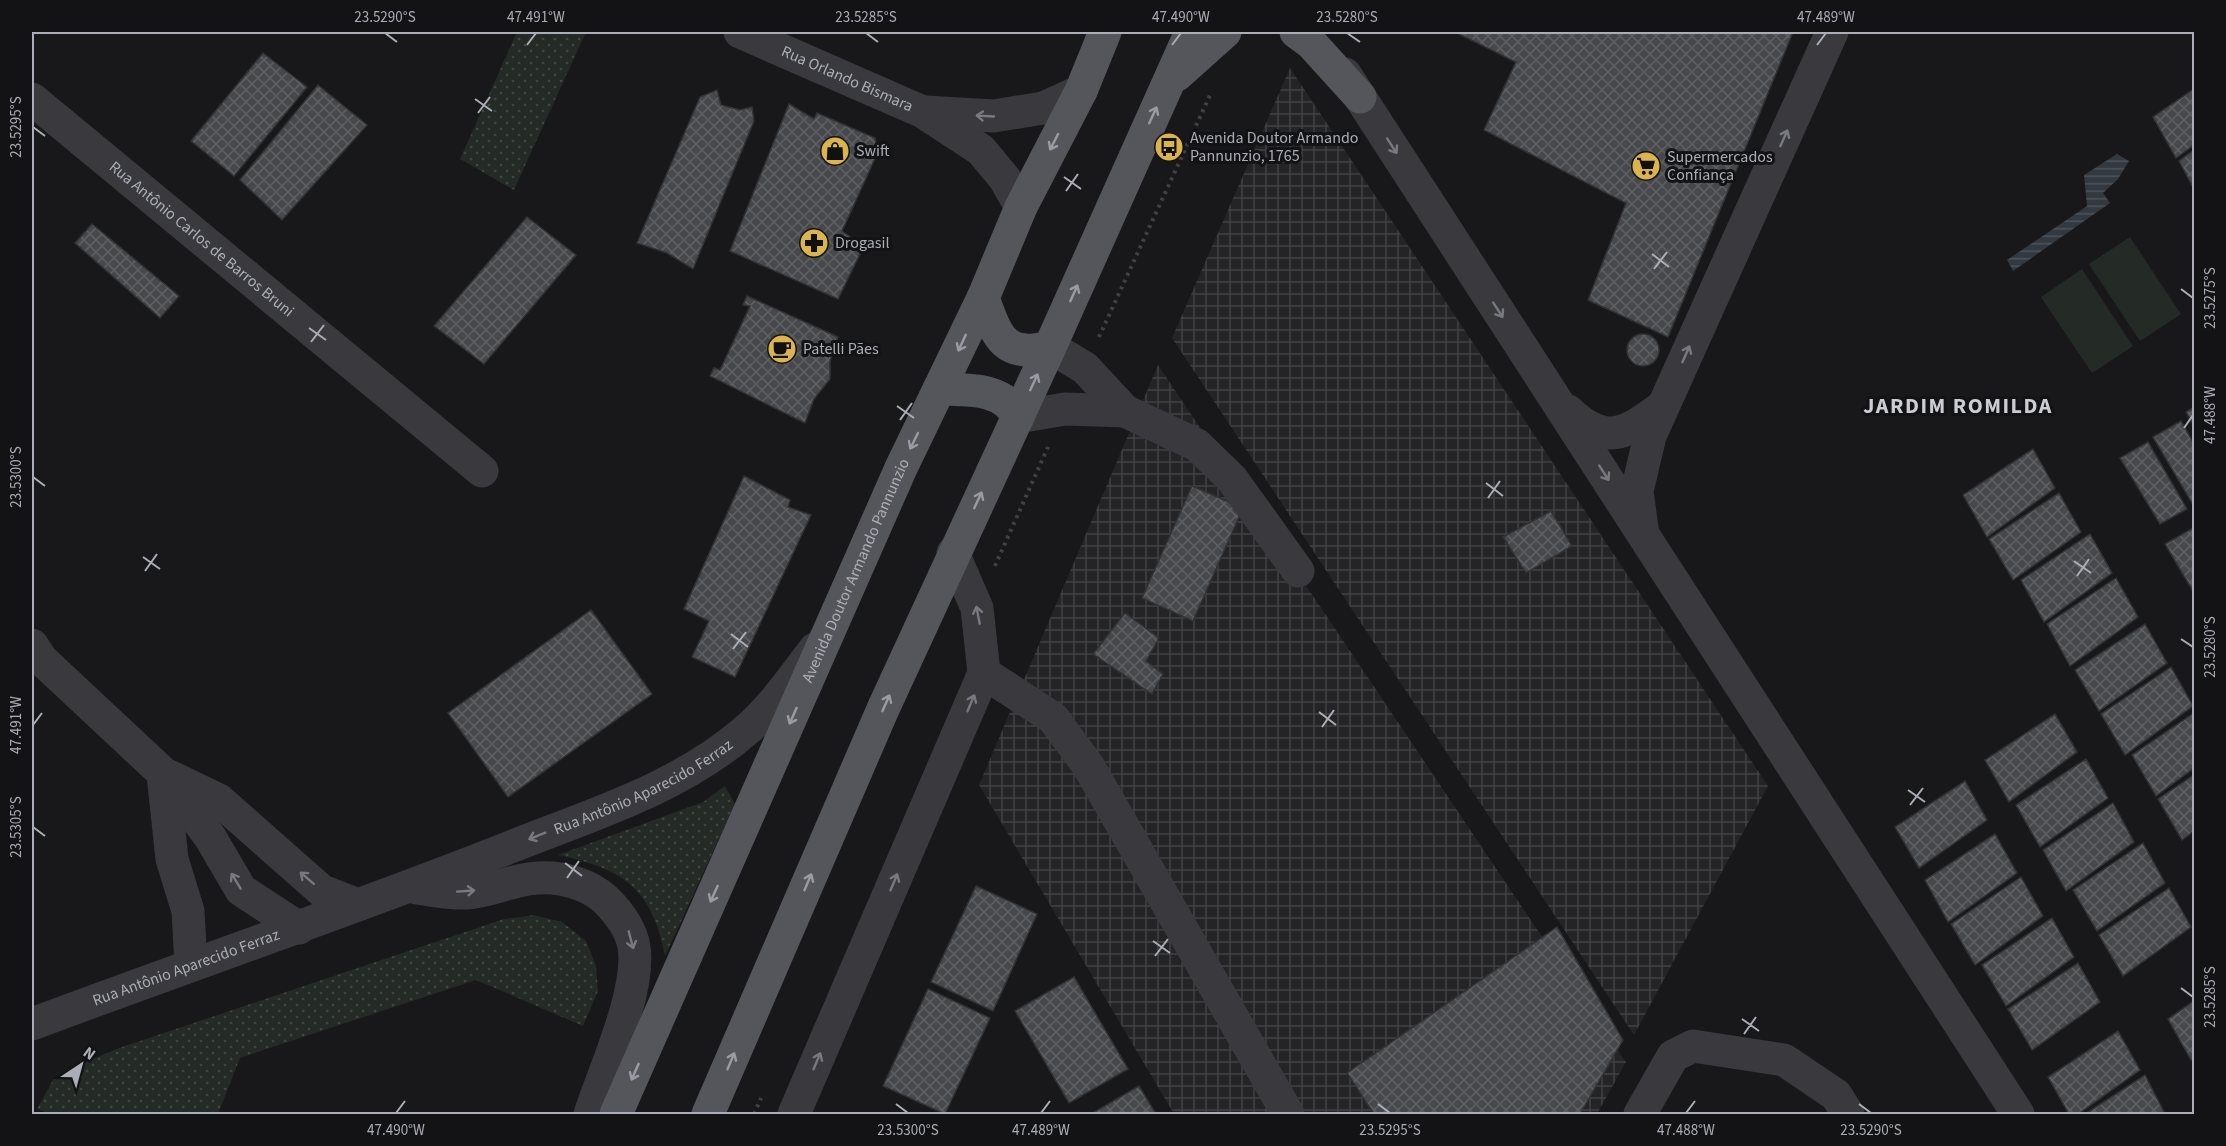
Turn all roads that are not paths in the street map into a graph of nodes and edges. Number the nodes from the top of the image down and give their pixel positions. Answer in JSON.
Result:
{"nodes":[{"id":1,"x":740,"y":32,"type":"edge"},
{"id":2,"x":1105,"y":32,"type":"edge"},
{"id":3,"x":1191,"y":32,"type":"edge"},
{"id":4,"x":1225,"y":32,"type":"edge"},
{"id":5,"x":1296,"y":32,"type":"edge"},
{"id":6,"x":1319,"y":32,"type":"edge"},
{"id":7,"x":1832,"y":32,"type":"edge"},
{"id":8,"x":1169,"y":82,"type":"junction"},
{"id":9,"x":1081,"y":91,"type":"junction"},
{"id":10,"x":1360,"y":97,"type":"junction"},
{"id":11,"x":32,"y":99,"type":"edge"},
{"id":12,"x":923,"y":112,"type":"junction"},
{"id":13,"x":1020,"y":207,"type":"junction"},
{"id":14,"x":983,"y":298,"type":"junction"},
{"id":15,"x":1050,"y":347,"type":"junction"},
{"id":16,"x":939,"y":388,"type":"junction"},
{"id":17,"x":1558,"y":402,"type":"junction"},
{"id":18,"x":1662,"y":407,"type":"junction"},
{"id":19,"x":1125,"y":411,"type":"junction"},
{"id":20,"x":1018,"y":417,"type":"junction"},
{"id":21,"x":482,"y":471,"type":"dead end"},
{"id":22,"x":1644,"y":536,"type":"junction"},
{"id":23,"x":953,"y":553,"type":"junction"},
{"id":24,"x":1298,"y":571,"type":"dead end"},
{"id":25,"x":834,"y":624,"type":"junction"},
{"id":26,"x":32,"y":645,"type":"edge"},
{"id":27,"x":984,"y":673,"type":"junction"},
{"id":28,"x":163,"y":773,"type":"junction"},
{"id":29,"x":408,"y":888,"type":"junction"},
{"id":30,"x":358,"y":905,"type":"junction"},
{"id":31,"x":299,"y":928,"type":"junction"},
{"id":32,"x":205,"y":960,"type":"junction"},
{"id":33,"x":32,"y":1024,"type":"edge"},
{"id":34,"x":590,"y":1114,"type":"edge"},
{"id":35,"x":616,"y":1114,"type":"edge"},
{"id":36,"x":708,"y":1114,"type":"edge"},
{"id":37,"x":794,"y":1114,"type":"edge"},
{"id":38,"x":1288,"y":1114,"type":"edge"},
{"id":39,"x":1640,"y":1114,"type":"edge"},
{"id":40,"x":1848,"y":1114,"type":"edge"},
{"id":41,"x":2018,"y":1114,"type":"edge"}],
"edges":[{"from":1,"to":12,"type":"street","name":"Rua Orlando Bismara"},
{"from":2,"to":9,"type":"main road","name":"Avenida Doutor Armando Pannunzio"},
{"from":3,"to":8,"type":"main road"},
{"from":4,"to":8,"type":"main road"},
{"from":5,"to":10,"type":"main road"},
{"from":6,"to":10,"type":"street"},
{"from":18,"to":7,"type":"street","one_way":true},
{"from":15,"to":8,"type":"main road","one_way":true},
{"from":9,"to":12,"type":"street","name":"Rua Orlando Bismara","one_way":true},
{"from":9,"to":13,"type":"main road","name":"Avenida Doutor Armando Pannunzio","one_way":true},
{"from":10,"to":17,"type":"street","one_way":true},
{"from":11,"to":21,"type":"street","name":"Rua Antônio Carlos de Barros Bruni"},
{"from":12,"to":13,"type":"street","name":"Rua Orlando Bismara"},
{"from":13,"to":14,"type":"main road","name":"Avenida Doutor Armando Pannunzio"},
{"from":14,"to":15,"type":"main road"},
{"from":14,"to":16,"type":"main road","name":"Avenida Doutor Armando Pannunzio","one_way":true},
{"from":15,"to":19,"type":"street"},
{"from":20,"to":15,"type":"main road","one_way":true},
{"from":16,"to":20,"type":"main road"},
{"from":16,"to":25,"type":"main road","name":"Avenida Doutor Armando Pannunzio","one_way":true},
{"from":17,"to":18,"type":"street"},
{"from":17,"to":22,"type":"street","one_way":true},
{"from":18,"to":22,"type":"street"},
{"from":19,"to":20,"type":"street"},
{"from":19,"to":24,"type":"street"},
{"from":23,"to":20,"type":"main road","one_way":true},
{"from":22,"to":41,"type":"street"},
{"from":27,"to":23,"type":"street","one_way":true},
{"from":36,"to":23,"type":"main road","one_way":true},
{"from":25,"to":29,"type":"street","name":"Rua Antônio Aparecido Ferraz","one_way":true},
{"from":25,"to":35,"type":"main road","name":"Avenida Doutor Armando Pannunzio","one_way":true},
{"from":26,"to":28,"type":"street"},
{"from":37,"to":27,"type":"street","one_way":true},
{"from":27,"to":38,"type":"street"},
{"from":30,"to":28,"type":"street","one_way":true},
{"from":31,"to":28,"type":"street","one_way":true},
{"from":28,"to":32,"type":"street"},
{"from":29,"to":30,"type":"street","name":"Rua Antônio Aparecido Ferraz"},
{"from":29,"to":34,"type":"street","name":"Rua Antônio Aparecido Ferraz","one_way":true},
{"from":30,"to":31,"type":"street","name":"Rua Antônio Aparecido Ferraz"},
{"from":31,"to":32,"type":"street","name":"Rua Antônio Aparecido Ferraz"},
{"from":32,"to":33,"type":"street","name":"Rua Antônio Aparecido Ferraz"},
{"from":39,"to":40,"type":"street"}]}
